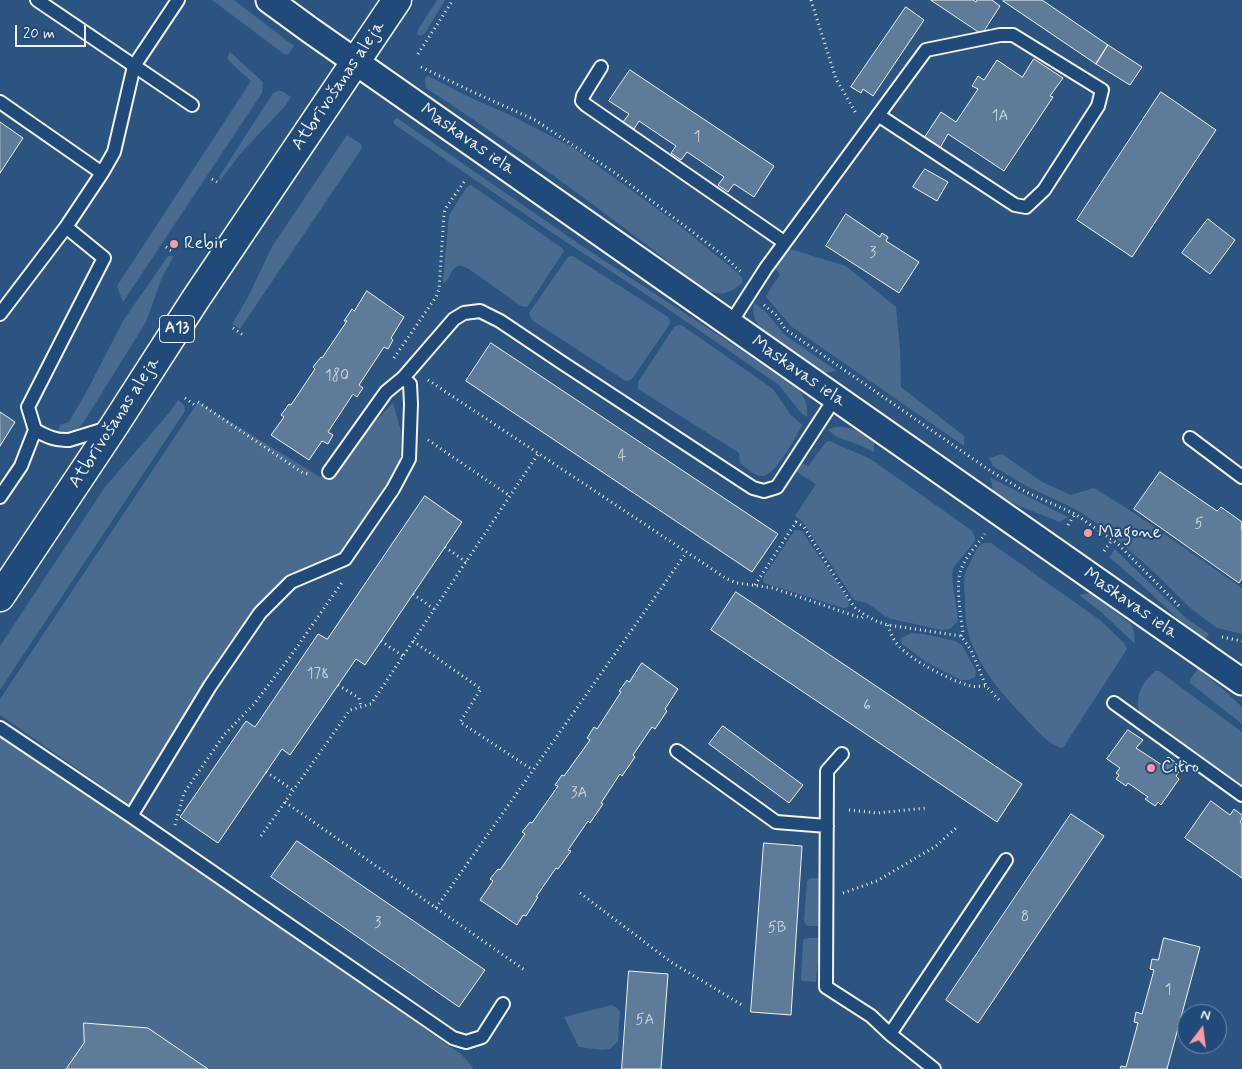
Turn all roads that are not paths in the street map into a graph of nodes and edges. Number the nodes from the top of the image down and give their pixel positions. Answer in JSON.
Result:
{"nodes":[{"id":1,"x":37,"y":0,"type":"edge"},
{"id":2,"x":178,"y":0,"type":"edge"},
{"id":3,"x":268,"y":0,"type":"edge"},
{"id":4,"x":397,"y":0,"type":"edge"},
{"id":5,"x":356,"y":61,"type":"junction"},
{"id":6,"x":134,"y":66,"type":"junction"},
{"id":7,"x":601,"y":67,"type":"dead end"},
{"id":8,"x":0,"y":102,"type":"edge"},
{"id":9,"x":192,"y":105,"type":"dead end"},
{"id":10,"x":878,"y":115,"type":"junction"},
{"id":11,"x":102,"y":172,"type":"junction"},
{"id":12,"x":66,"y":227,"type":"junction"},
{"id":13,"x":784,"y":242,"type":"junction"},
{"id":14,"x":0,"y":314,"type":"edge"},
{"id":15,"x":730,"y":324,"type":"junction"},
{"id":16,"x":407,"y":374,"type":"junction"},
{"id":17,"x":835,"y":398,"type":"junction"},
{"id":18,"x":114,"y":426,"type":"junction"},
{"id":19,"x":35,"y":430,"type":"junction"},
{"id":20,"x":1190,"y":438,"type":"dead end"},
{"id":21,"x":329,"y":472,"type":"dead end"},
{"id":22,"x":1242,"y":476,"type":"edge"},
{"id":23,"x":0,"y":497,"type":"edge"},
{"id":24,"x":0,"y":597,"type":"edge"},
{"id":25,"x":1242,"y":682,"type":"edge"},
{"id":26,"x":1114,"y":703,"type":"dead end"},
{"id":27,"x":0,"y":728,"type":"edge"},
{"id":28,"x":678,"y":751,"type":"dead end"},
{"id":29,"x":842,"y":754,"type":"dead end"},
{"id":30,"x":1242,"y":794,"type":"edge"},
{"id":31,"x":131,"y":816,"type":"junction"},
{"id":32,"x":827,"y":826,"type":"junction"},
{"id":33,"x":1006,"y":860,"type":"dead end"},
{"id":34,"x":503,"y":1004,"type":"dead end"},
{"id":35,"x":890,"y":1034,"type":"junction"},
{"id":36,"x":934,"y":1069,"type":"edge"}],
"edges":[{"from":1,"to":6,"type":"lane"},
{"from":2,"to":6,"type":"lane"},
{"from":3,"to":5,"type":"street","name":"Maskavas iela"},
{"from":4,"to":5,"type":"main road","name":"Atbrīvošanas aleja","number":"A13"},
{"from":5,"to":15,"type":"street","name":"Maskavas iela"},
{"from":5,"to":18,"type":"main road","name":"Atbrīvošanas aleja","number":"A13"},
{"from":6,"to":9,"type":"lane"},
{"from":6,"to":11,"type":"lane"},
{"from":7,"to":13,"type":"lane"},
{"from":8,"to":11,"type":"lane"},
{"from":10,"to":10,"type":"lane"},
{"from":10,"to":13,"type":"lane"},
{"from":11,"to":12,"type":"lane"},
{"from":12,"to":14,"type":"lane"},
{"from":12,"to":19,"type":"lane"},
{"from":13,"to":15,"type":"lane"},
{"from":15,"to":17,"type":"street","name":"Maskavas iela"},
{"from":16,"to":17,"type":"lane"},
{"from":16,"to":21,"type":"lane"},
{"from":16,"to":31,"type":"lane"},
{"from":17,"to":25,"type":"street","name":"Maskavas iela"},
{"from":18,"to":19,"type":"lane"},
{"from":18,"to":24,"type":"main road","name":"Atbrīvošanas aleja","number":"A13"},
{"from":19,"to":23,"type":"lane"},
{"from":20,"to":22,"type":"lane"},
{"from":26,"to":30,"type":"lane"},
{"from":27,"to":31,"type":"lane"},
{"from":28,"to":32,"type":"lane"},
{"from":29,"to":32,"type":"lane"},
{"from":31,"to":34,"type":"lane"},
{"from":32,"to":35,"type":"lane"},
{"from":33,"to":35,"type":"lane"},
{"from":35,"to":36,"type":"lane"}]}
